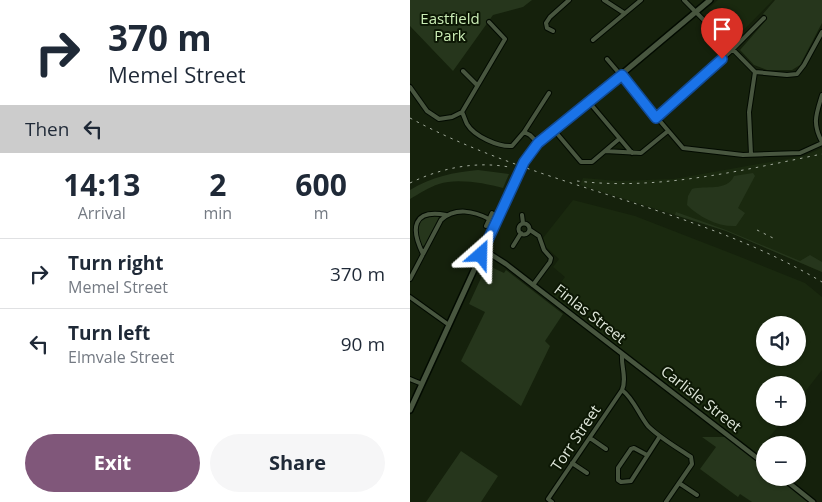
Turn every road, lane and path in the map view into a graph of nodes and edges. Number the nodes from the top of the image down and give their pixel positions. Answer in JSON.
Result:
{"nodes":[{"id":1,"x":569,"y":0,"type":"edge"},
{"id":2,"x":604,"y":0,"type":"edge"},
{"id":3,"x":641,"y":0,"type":"edge"},
{"id":4,"x":684,"y":0,"type":"edge"},
{"id":5,"x":706,"y":0,"type":"edge"},
{"id":6,"x":710,"y":0,"type":"edge"},
{"id":7,"x":696,"y":12,"type":"junction"},
{"id":8,"x":624,"y":14,"type":"junction"},
{"id":9,"x":764,"y":18,"type":"dead end"},
{"id":10,"x":489,"y":22,"type":"dead end"},
{"id":11,"x":553,"y":31,"type":"dead end"},
{"id":12,"x":822,"y":32,"type":"edge"},
{"id":13,"x":593,"y":40,"type":"dead end"},
{"id":14,"x":732,"y":50,"type":"junction"},
{"id":15,"x":607,"y":59,"type":"dead end"},
{"id":16,"x":463,"y":71,"type":"dead end"},
{"id":17,"x":755,"y":72,"type":"junction"},
{"id":18,"x":622,"y":75,"type":"junction"},
{"id":19,"x":477,"y":85,"type":"junction"},
{"id":20,"x":410,"y":87,"type":"edge"},
{"id":21,"x":549,"y":93,"type":"dead end"},
{"id":22,"x":822,"y":95,"type":"edge"},
{"id":23,"x":588,"y":102,"type":"junction"},
{"id":24,"x":462,"y":112,"type":"junction"},
{"id":25,"x":656,"y":118,"type":"junction"},
{"id":26,"x":554,"y":130,"type":"junction"},
{"id":27,"x":668,"y":131,"type":"junction"},
{"id":28,"x":524,"y":132,"type":"junction"},
{"id":29,"x":619,"y":138,"type":"junction"},
{"id":30,"x":822,"y":142,"type":"edge"},
{"id":31,"x":538,"y":143,"type":"junction"},
{"id":32,"x":604,"y":151,"type":"junction"},
{"id":33,"x":632,"y":153,"type":"junction"},
{"id":34,"x":751,"y":154,"type":"junction"},
{"id":35,"x":492,"y":212,"type":"dead end"},
{"id":36,"x":446,"y":215,"type":"junction"},
{"id":37,"x":522,"y":215,"type":"dead end"},
{"id":38,"x":489,"y":219,"type":"junction"},
{"id":39,"x":523,"y":223,"type":"junction"},
{"id":40,"x":486,"y":226,"type":"dead end"},
{"id":41,"x":530,"y":230,"type":"junction"},
{"id":42,"x":521,"y":233,"type":"junction"},
{"id":43,"x":513,"y":246,"type":"dead end"},
{"id":44,"x":484,"y":250,"type":"junction"},
{"id":45,"x":423,"y":254,"type":"junction"},
{"id":46,"x":410,"y":279,"type":"edge"},
{"id":47,"x":533,"y":285,"type":"junction"},
{"id":48,"x":410,"y":297,"type":"edge"},
{"id":49,"x":449,"y":325,"type":"junction"},
{"id":50,"x":622,"y":355,"type":"junction"},
{"id":51,"x":410,"y":378,"type":"edge"},
{"id":52,"x":422,"y":384,"type":"junction"},
{"id":53,"x":622,"y":390,"type":"junction"},
{"id":54,"x":410,"y":410,"type":"edge"},
{"id":55,"x":660,"y":436,"type":"junction"},
{"id":56,"x":590,"y":438,"type":"junction"},
{"id":57,"x":606,"y":449,"type":"dead end"},
{"id":58,"x":647,"y":455,"type":"junction"},
{"id":59,"x":756,"y":457,"type":"edge"},
{"id":60,"x":572,"y":463,"type":"junction"},
{"id":61,"x":587,"y":473,"type":"dead end"},
{"id":62,"x":679,"y":483,"type":"junction"},
{"id":63,"x":793,"y":486,"type":"edge"},
{"id":64,"x":697,"y":495,"type":"dead end"},
{"id":65,"x":550,"y":501,"type":"edge"},
{"id":66,"x":666,"y":502,"type":"edge"},
{"id":67,"x":813,"y":502,"type":"edge"}],
"edges":[{"from":1,"to":11,"type":"street"},
{"from":2,"to":8,"type":"street"},
{"from":3,"to":8,"type":"street"},
{"from":4,"to":7,"type":"street"},
{"from":5,"to":7,"type":"main road"},
{"from":6,"to":7,"type":"main road"},
{"from":7,"to":14,"type":"street"},
{"from":7,"to":18,"type":"main road"},
{"from":8,"to":13,"type":"street"},
{"from":9,"to":14,"type":"street"},
{"from":10,"to":19,"type":"street"},
{"from":12,"to":17,"type":"street"},
{"from":14,"to":17,"type":"street"},
{"from":14,"to":25,"type":"street"},
{"from":15,"to":18,"type":"street"},
{"from":16,"to":19,"type":"street"},
{"from":17,"to":34,"type":"street"},
{"from":18,"to":23,"type":"main road"},
{"from":18,"to":25,"type":"street"},
{"from":19,"to":24,"type":"street"},
{"from":20,"to":24,"type":"street"},
{"from":21,"to":28,"type":"street"},
{"from":22,"to":30,"type":"street"},
{"from":23,"to":26,"type":"main road"},
{"from":23,"to":29,"type":"street"},
{"from":24,"to":28,"type":"street"},
{"from":25,"to":27,"type":"street"},
{"from":26,"to":31,"type":"main road"},
{"from":26,"to":32,"type":"street"},
{"from":27,"to":33,"type":"street"},
{"from":27,"to":34,"type":"street"},
{"from":28,"to":31,"type":"street"},
{"from":29,"to":32,"type":"street"},
{"from":29,"to":33,"type":"street"},
{"from":30,"to":34,"type":"street"},
{"from":31,"to":44,"type":"main road"},
{"from":32,"to":33,"type":"street"},
{"from":35,"to":38,"type":"street"},
{"from":36,"to":38,"type":"street"},
{"from":36,"to":45,"type":"street"},
{"from":36,"to":45,"type":"street"},
{"from":37,"to":39,"type":"street"},
{"from":38,"to":40,"type":"street"},
{"from":39,"to":41,"type":"street"},
{"from":39,"to":42,"type":"street"},
{"from":41,"to":42,"type":"street"},
{"from":41,"to":47,"type":"street"},
{"from":42,"to":43,"type":"street"},
{"from":44,"to":47,"type":"street","name":"Finlas Street"},
{"from":44,"to":49,"type":"main road"},
{"from":45,"to":46,"type":"street"},
{"from":47,"to":50,"type":"street","name":"Finlas Street"},
{"from":48,"to":49,"type":"street"},
{"from":49,"to":52,"type":"main road"},
{"from":50,"to":53,"type":"street","name":"Finlas Street"},
{"from":50,"to":59,"type":"street","name":"Carlisle Street"},
{"from":51,"to":52,"type":"street"},
{"from":52,"to":54,"type":"main road"},
{"from":53,"to":55,"type":"street"},
{"from":53,"to":56,"type":"street","name":"Torr Street"},
{"from":55,"to":58,"type":"street"},
{"from":55,"to":62,"type":"street"},
{"from":56,"to":57,"type":"street"},
{"from":56,"to":60,"type":"street","name":"Torr Street"},
{"from":58,"to":58,"type":"street"},
{"from":60,"to":61,"type":"street"},
{"from":60,"to":65,"type":"street","name":"Torr Street"},
{"from":62,"to":64,"type":"street"},
{"from":62,"to":66,"type":"street"},
{"from":63,"to":67,"type":"street"}]}
